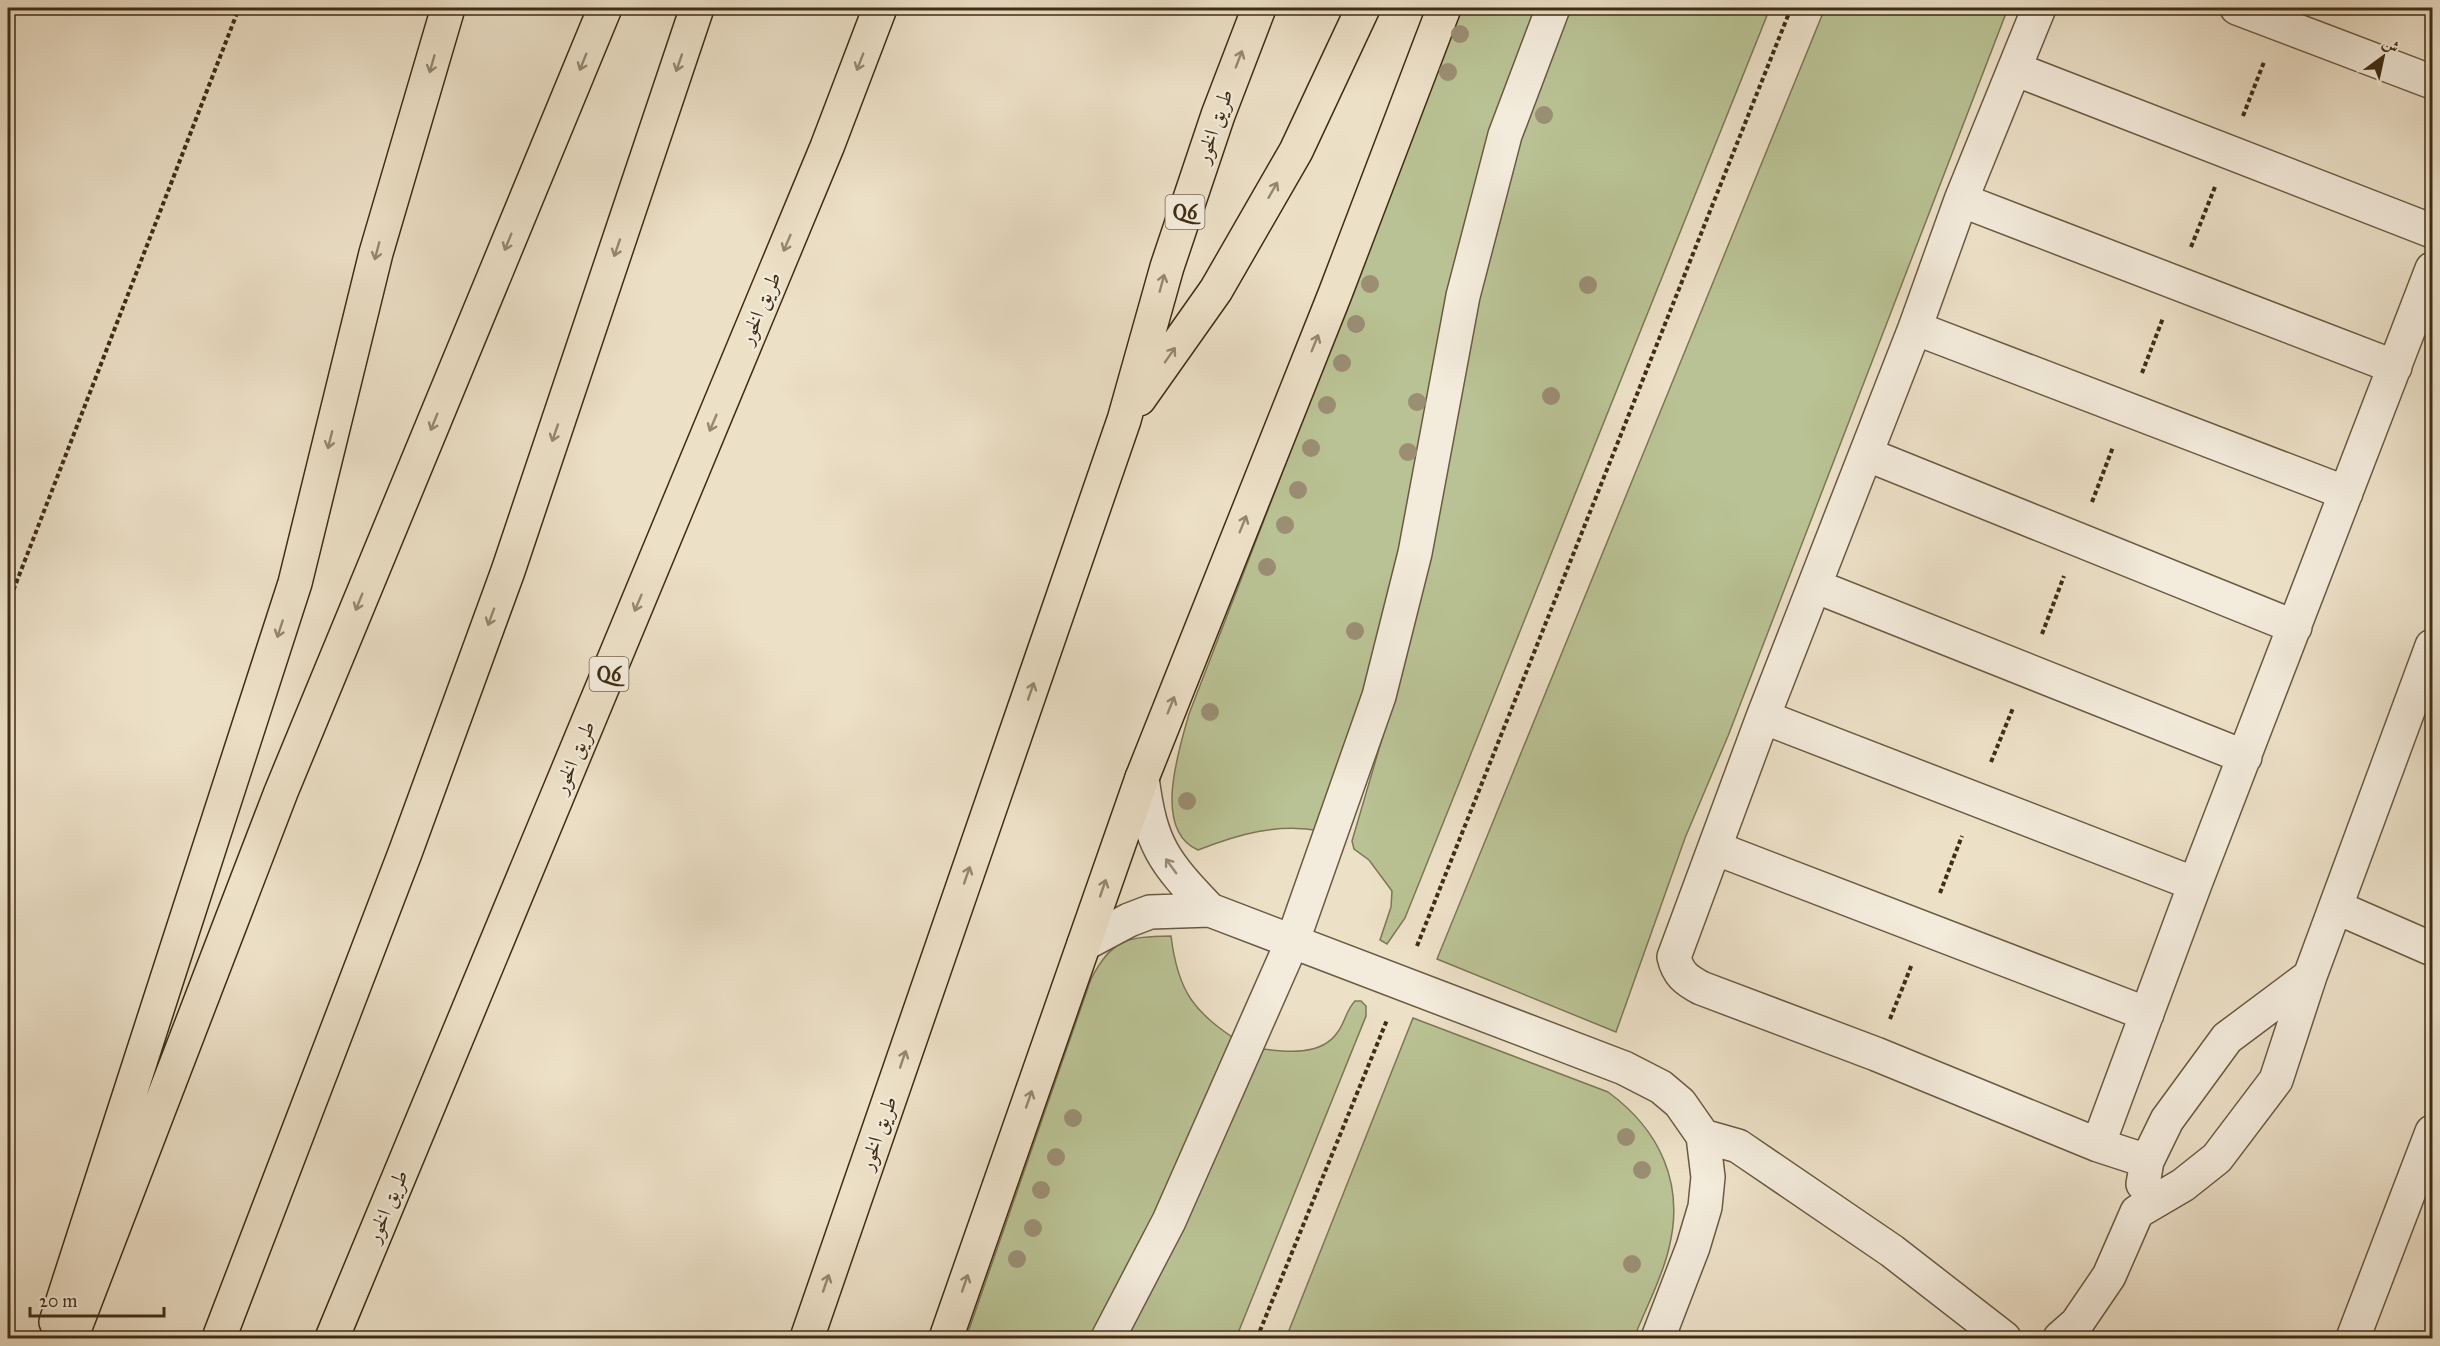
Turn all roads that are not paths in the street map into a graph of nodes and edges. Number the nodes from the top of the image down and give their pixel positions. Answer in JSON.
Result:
{"nodes":[{"id":1,"x":448,"y":8,"type":"edge"},
{"id":2,"x":605,"y":8,"type":"edge"},
{"id":3,"x":698,"y":8,"type":"edge"},
{"id":4,"x":880,"y":8,"type":"edge"},
{"id":5,"x":1259,"y":8,"type":"edge"},
{"id":6,"x":1363,"y":8,"type":"edge"},
{"id":7,"x":1444,"y":8,"type":"edge"},
{"id":8,"x":1554,"y":8,"type":"edge"},
{"id":9,"x":2039,"y":8,"type":"edge"},
{"id":10,"x":2237,"y":8,"type":"edge"},
{"id":11,"x":2014,"y":69,"type":"junction"},
{"id":12,"x":2433,"y":82,"type":"edge"},
{"id":13,"x":1961,"y":200,"type":"junction"},
{"id":14,"x":2433,"y":231,"type":"edge"},
{"id":15,"x":2433,"y":269,"type":"edge"},
{"id":16,"x":1915,"y":328,"type":"junction"},
{"id":17,"x":2395,"y":367,"type":"junction"},
{"id":18,"x":1124,"y":420,"type":"junction"},
{"id":19,"x":1866,"y":454,"type":"junction"},
{"id":20,"x":2346,"y":494,"type":"junction"},
{"id":21,"x":1815,"y":586,"type":"junction"},
{"id":22,"x":2295,"y":627,"type":"junction"},
{"id":23,"x":2433,"y":646,"type":"edge"},
{"id":24,"x":1763,"y":717,"type":"junction"},
{"id":25,"x":2245,"y":757,"type":"junction"},
{"id":26,"x":1142,"y":778,"type":"junction"},
{"id":27,"x":1715,"y":848,"type":"junction"},
{"id":28,"x":2195,"y":884,"type":"junction"},
{"id":29,"x":2338,"y":908,"type":"junction"},
{"id":30,"x":1210,"y":910,"type":"junction"},
{"id":31,"x":1293,"y":940,"type":"junction"},
{"id":32,"x":1084,"y":944,"type":"junction"},
{"id":33,"x":2433,"y":949,"type":"edge"},
{"id":34,"x":2310,"y":976,"type":"junction"},
{"id":35,"x":2146,"y":1014,"type":"junction"},
{"id":36,"x":2433,"y":1132,"type":"edge"},
{"id":37,"x":1703,"y":1136,"type":"junction"},
{"id":38,"x":2098,"y":1144,"type":"junction"},
{"id":39,"x":2147,"y":1161,"type":"junction"},
{"id":40,"x":2137,"y":1212,"type":"junction"},
{"id":41,"x":51,"y":1338,"type":"edge"},
{"id":42,"x":71,"y":1338,"type":"edge"},
{"id":43,"x":219,"y":1338,"type":"edge"},
{"id":44,"x":332,"y":1338,"type":"edge"},
{"id":45,"x":807,"y":1338,"type":"edge"},
{"id":46,"x":946,"y":1338,"type":"edge"},
{"id":47,"x":1108,"y":1338,"type":"edge"},
{"id":48,"x":1658,"y":1338,"type":"edge"},
{"id":49,"x":2004,"y":1338,"type":"edge"},
{"id":50,"x":2060,"y":1338,"type":"edge"},
{"id":51,"x":2354,"y":1338,"type":"edge"}],
"edges":[{"from":1,"to":41,"type":"highway","one_way":true},
{"from":2,"to":42,"type":"highway","one_way":true},
{"from":3,"to":43,"type":"highway","one_way":true},
{"from":4,"to":44,"type":"highway","name":"طريق الخور","number":"Q6","one_way":true},
{"from":18,"to":5,"type":"highway","name":"طريق الخور","number":"Q6","one_way":true},
{"from":18,"to":6,"type":"highway","one_way":true},
{"from":26,"to":7,"type":"highway","one_way":true},
{"from":8,"to":31,"type":"street"},
{"from":9,"to":11,"type":"street"},
{"from":10,"to":12,"type":"street"},
{"from":11,"to":13,"type":"street"},
{"from":11,"to":14,"type":"street"},
{"from":13,"to":16,"type":"street"},
{"from":13,"to":17,"type":"street"},
{"from":15,"to":17,"type":"street"},
{"from":16,"to":19,"type":"street"},
{"from":16,"to":20,"type":"street"},
{"from":17,"to":20,"type":"street"},
{"from":45,"to":18,"type":"highway","name":"طريق الخور","number":"Q6","one_way":true},
{"from":19,"to":21,"type":"street"},
{"from":19,"to":22,"type":"street"},
{"from":20,"to":22,"type":"street"},
{"from":21,"to":24,"type":"street"},
{"from":21,"to":25,"type":"street"},
{"from":22,"to":25,"type":"street"},
{"from":23,"to":29,"type":"street"},
{"from":24,"to":27,"type":"street"},
{"from":24,"to":28,"type":"street"},
{"from":25,"to":28,"type":"street"},
{"from":30,"to":26,"type":"street","one_way":true},
{"from":32,"to":26,"type":"highway","one_way":true},
{"from":27,"to":35,"type":"street"},
{"from":27,"to":38,"type":"street"},
{"from":28,"to":35,"type":"street"},
{"from":29,"to":33,"type":"street"},
{"from":29,"to":34,"type":"street"},
{"from":30,"to":31,"type":"street"},
{"from":30,"to":32,"type":"street"},
{"from":31,"to":37,"type":"street"},
{"from":31,"to":47,"type":"street"},
{"from":46,"to":32,"type":"highway","one_way":true},
{"from":34,"to":39,"type":"street"},
{"from":34,"to":40,"type":"street"},
{"from":35,"to":38,"type":"street"},
{"from":36,"to":51,"type":"street"},
{"from":37,"to":48,"type":"street"},
{"from":37,"to":49,"type":"street"},
{"from":38,"to":39,"type":"street"},
{"from":39,"to":40,"type":"street"},
{"from":40,"to":50,"type":"street"}]}
